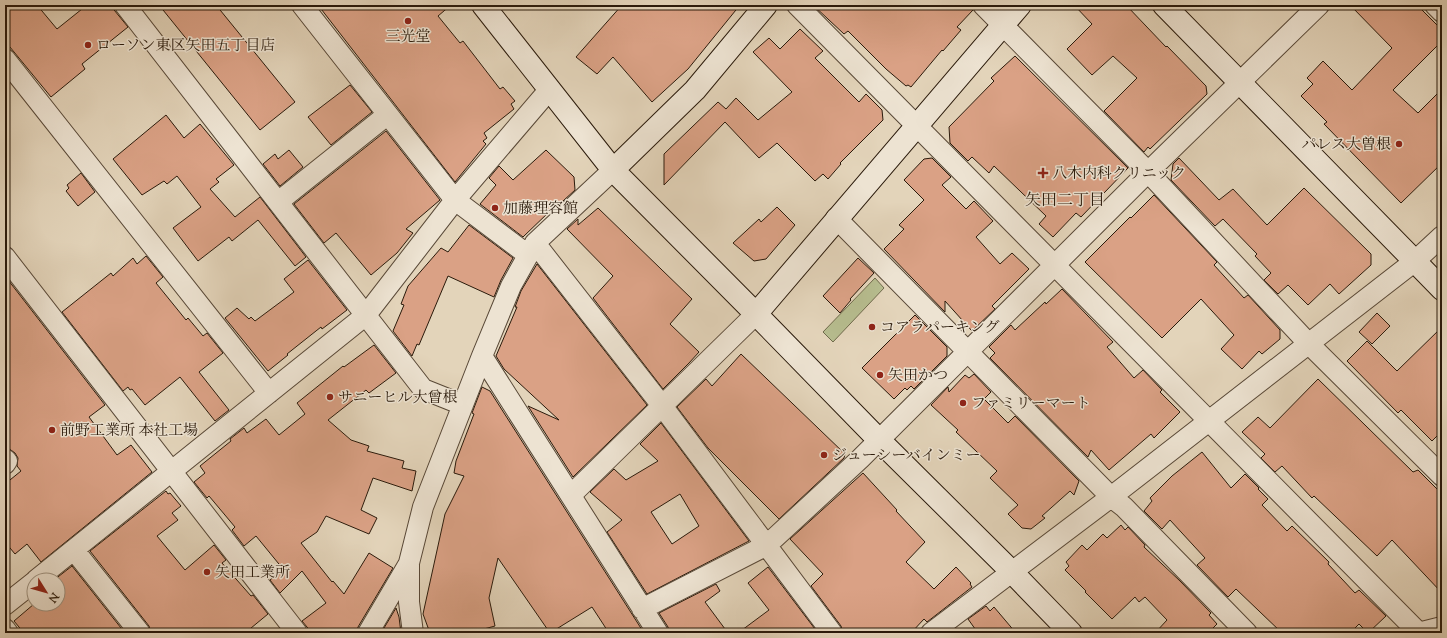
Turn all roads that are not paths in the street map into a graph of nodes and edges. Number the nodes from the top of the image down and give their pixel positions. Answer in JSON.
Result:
{"nodes":[{"id":1,"x":125,"y":5,"type":"edge"},
{"id":2,"x":302,"y":5,"type":"edge"},
{"id":3,"x":483,"y":5,"type":"edge"},
{"id":4,"x":766,"y":5,"type":"edge"},
{"id":5,"x":796,"y":5,"type":"edge"},
{"id":6,"x":983,"y":5,"type":"edge"},
{"id":7,"x":1020,"y":5,"type":"edge"},
{"id":8,"x":1164,"y":5,"type":"edge"},
{"id":9,"x":1435,"y":5,"type":"edge"},
{"id":10,"x":1309,"y":8,"type":"edge"},
{"id":11,"x":1442,"y":12,"type":"edge"},
{"id":12,"x":1003,"y":26,"type":"junction"},
{"id":13,"x":5,"y":58,"type":"edge"},
{"id":14,"x":1241,"y":82,"type":"junction"},
{"id":15,"x":549,"y":90,"type":"junction"},
{"id":16,"x":387,"y":115,"type":"junction"},
{"id":17,"x":916,"y":127,"type":"junction"},
{"id":18,"x":613,"y":170,"type":"junction"},
{"id":19,"x":1148,"y":172,"type":"junction"},
{"id":20,"x":455,"y":200,"type":"junction"},
{"id":21,"x":278,"y":202,"type":"junction"},
{"id":22,"x":836,"y":218,"type":"junction"},
{"id":23,"x":1442,"y":236,"type":"edge"},
{"id":24,"x":532,"y":249,"type":"junction"},
{"id":25,"x":5,"y":257,"type":"edge"},
{"id":26,"x":1415,"y":260,"type":"junction"},
{"id":27,"x":1055,"y":266,"type":"junction"},
{"id":28,"x":1442,"y":289,"type":"edge"},
{"id":29,"x":756,"y":314,"type":"junction"},
{"id":30,"x":366,"y":315,"type":"junction"},
{"id":31,"x":1308,"y":343,"type":"junction"},
{"id":32,"x":968,"y":352,"type":"junction"},
{"id":33,"x":482,"y":356,"type":"junction"},
{"id":34,"x":269,"y":393,"type":"junction"},
{"id":35,"x":463,"y":405,"type":"junction"},
{"id":36,"x":663,"y":407,"type":"junction"},
{"id":37,"x":1209,"y":421,"type":"junction"},
{"id":38,"x":879,"y":440,"type":"junction"},
{"id":39,"x":5,"y":459,"type":"edge"},
{"id":40,"x":5,"y":464,"type":"edge"},
{"id":41,"x":171,"y":472,"type":"junction"},
{"id":42,"x":1442,"y":476,"type":"edge"},
{"id":43,"x":571,"y":496,"type":"junction"},
{"id":44,"x":1111,"y":496,"type":"junction"},
{"id":45,"x":767,"y":545,"type":"junction"},
{"id":46,"x":74,"y":550,"type":"junction"},
{"id":47,"x":409,"y":563,"type":"junction"},
{"id":48,"x":46,"y":572,"type":"edge"},
{"id":49,"x":1012,"y":572,"type":"junction"},
{"id":50,"x":26,"y":588,"type":"edge"},
{"id":51,"x":5,"y":605,"type":"edge"},
{"id":52,"x":642,"y":609,"type":"junction"},
{"id":53,"x":1442,"y":627,"type":"edge"},
{"id":54,"x":5,"y":629,"type":"edge"},
{"id":55,"x":8,"y":633,"type":"edge"},
{"id":56,"x":140,"y":633,"type":"edge"},
{"id":57,"x":298,"y":633,"type":"edge"},
{"id":58,"x":368,"y":633,"type":"edge"},
{"id":59,"x":413,"y":633,"type":"edge"},
{"id":60,"x":658,"y":633,"type":"edge"},
{"id":61,"x":832,"y":633,"type":"edge"},
{"id":62,"x":931,"y":633,"type":"edge"},
{"id":63,"x":1071,"y":633,"type":"edge"},
{"id":64,"x":1247,"y":633,"type":"edge"},
{"id":65,"x":1419,"y":633,"type":"edge"}],
"edges":[{"from":1,"to":21,"type":"street"},
{"from":2,"to":16,"type":"street"},
{"from":3,"to":15,"type":"street"},
{"from":4,"to":18,"type":"street"},
{"from":5,"to":17,"type":"street"},
{"from":6,"to":12,"type":"street"},
{"from":7,"to":12,"type":"street"},
{"from":8,"to":14,"type":"street"},
{"from":9,"to":11,"type":"street"},
{"from":10,"to":14,"type":"street"},
{"from":12,"to":17,"type":"street"},
{"from":12,"to":19,"type":"street"},
{"from":13,"to":34,"type":"street"},
{"from":14,"to":19,"type":"street"},
{"from":14,"to":26,"type":"street"},
{"from":15,"to":18,"type":"street"},
{"from":15,"to":20,"type":"street"},
{"from":16,"to":20,"type":"street"},
{"from":16,"to":21,"type":"street"},
{"from":17,"to":22,"type":"street"},
{"from":17,"to":27,"type":"street"},
{"from":18,"to":24,"type":"street"},
{"from":18,"to":29,"type":"street"},
{"from":19,"to":27,"type":"street"},
{"from":19,"to":31,"type":"street"},
{"from":20,"to":24,"type":"street"},
{"from":20,"to":30,"type":"street"},
{"from":21,"to":30,"type":"street"},
{"from":22,"to":29,"type":"street"},
{"from":22,"to":32,"type":"street"},
{"from":23,"to":26,"type":"street"},
{"from":24,"to":33,"type":"street"},
{"from":24,"to":36,"type":"street"},
{"from":25,"to":41,"type":"street"},
{"from":26,"to":28,"type":"street"},
{"from":26,"to":31,"type":"street"},
{"from":27,"to":32,"type":"street"},
{"from":27,"to":37,"type":"street"},
{"from":29,"to":36,"type":"street"},
{"from":29,"to":38,"type":"street"},
{"from":30,"to":34,"type":"street"},
{"from":30,"to":35,"type":"street"},
{"from":31,"to":37,"type":"street"},
{"from":31,"to":42,"type":"street"},
{"from":32,"to":38,"type":"street"},
{"from":32,"to":44,"type":"street"},
{"from":33,"to":35,"type":"street"},
{"from":33,"to":43,"type":"street"},
{"from":34,"to":41,"type":"street"},
{"from":35,"to":47,"type":"street"},
{"from":36,"to":43,"type":"street"},
{"from":36,"to":45,"type":"street"},
{"from":37,"to":44,"type":"street"},
{"from":37,"to":65,"type":"street"},
{"from":38,"to":45,"type":"street"},
{"from":38,"to":49,"type":"street"},
{"from":39,"to":40,"type":"street"},
{"from":41,"to":46,"type":"street"},
{"from":41,"to":57,"type":"street"},
{"from":43,"to":52,"type":"street"},
{"from":44,"to":49,"type":"street"},
{"from":44,"to":64,"type":"street"},
{"from":45,"to":52,"type":"street"},
{"from":45,"to":61,"type":"street"},
{"from":46,"to":48,"type":"street"},
{"from":46,"to":56,"type":"street"},
{"from":47,"to":58,"type":"street"},
{"from":47,"to":59,"type":"street"},
{"from":49,"to":62,"type":"street"},
{"from":49,"to":63,"type":"street"},
{"from":50,"to":51,"type":"street"},
{"from":52,"to":60,"type":"street"},
{"from":53,"to":65,"type":"street"},
{"from":54,"to":55,"type":"street"}]}
